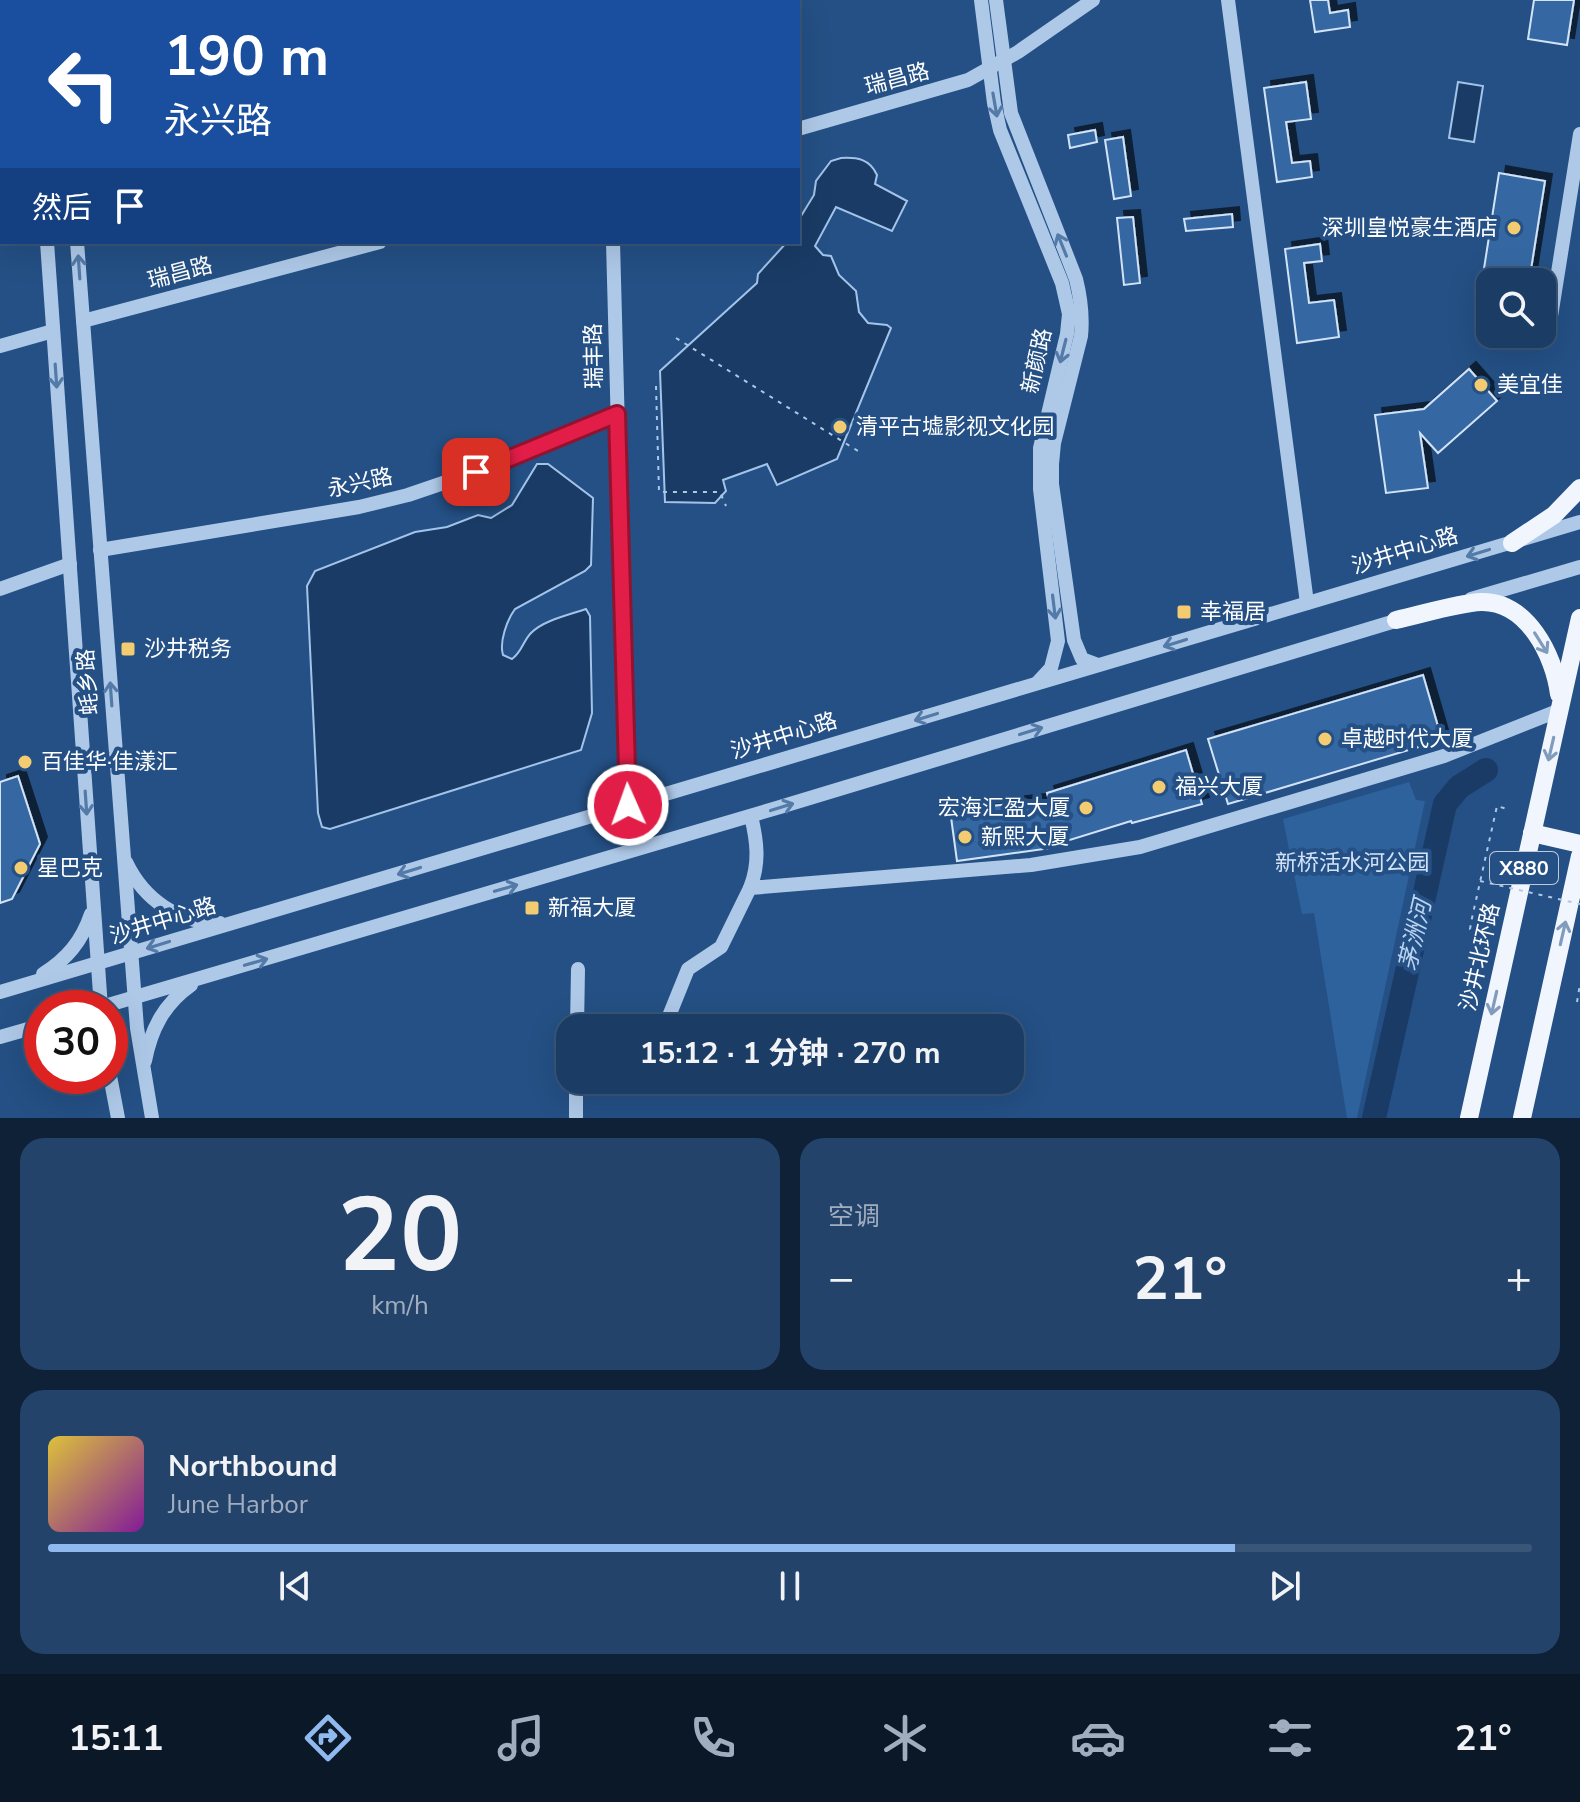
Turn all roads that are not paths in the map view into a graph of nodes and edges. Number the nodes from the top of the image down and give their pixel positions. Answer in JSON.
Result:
{"nodes":[{"id":1,"x":981,"y":0,"type":"edge"},
{"id":2,"x":996,"y":0,"type":"edge"},
{"id":3,"x":1093,"y":0,"type":"edge"},
{"id":4,"x":1228,"y":0,"type":"edge"},
{"id":5,"x":1003,"y":61,"type":"junction"},
{"id":6,"x":990,"y":69,"type":"junction"},
{"id":7,"x":800,"y":128,"type":"edge"},
{"id":8,"x":1580,"y":134,"type":"edge"},
{"id":9,"x":47,"y":244,"type":"edge"},
{"id":10,"x":77,"y":244,"type":"edge"},
{"id":11,"x":372,"y":244,"type":"edge"},
{"id":12,"x":613,"y":244,"type":"edge"},
{"id":13,"x":1556,"y":285,"type":"edge"},
{"id":14,"x":83,"y":321,"type":"junction"},
{"id":15,"x":53,"y":331,"type":"junction"},
{"id":16,"x":0,"y":346,"type":"edge"},
{"id":17,"x":617,"y":414,"type":"junction"},
{"id":18,"x":1580,"y":488,"type":"edge"},
{"id":19,"x":1580,"y":522,"type":"edge"},
{"id":20,"x":1512,"y":543,"type":"junction"},
{"id":21,"x":100,"y":550,"type":"junction"},
{"id":22,"x":70,"y":564,"type":"junction"},
{"id":23,"x":1580,"y":567,"type":"edge"},
{"id":24,"x":0,"y":589,"type":"edge"},
{"id":25,"x":1307,"y":603,"type":"junction"},
{"id":26,"x":1580,"y":618,"type":"edge"},
{"id":27,"x":1396,"y":620,"type":"junction"},
{"id":28,"x":1099,"y":666,"type":"junction"},
{"id":29,"x":1031,"y":686,"type":"junction"},
{"id":30,"x":1560,"y":710,"type":"junction"},
{"id":31,"x":628,"y":805,"type":"junction"},
{"id":32,"x":751,"y":816,"type":"junction"},
{"id":33,"x":1532,"y":833,"type":"junction"},
{"id":34,"x":1580,"y":844,"type":"edge"},
{"id":35,"x":124,"y":855,"type":"junction"},
{"id":36,"x":1580,"y":856,"type":"edge"},
{"id":37,"x":750,"y":888,"type":"junction"},
{"id":38,"x":93,"y":902,"type":"junction"},
{"id":39,"x":233,"y":923,"type":"junction"},
{"id":40,"x":131,"y":953,"type":"junction"},
{"id":41,"x":98,"y":963,"type":"junction"},
{"id":42,"x":578,"y":969,"type":"dead end"},
{"id":43,"x":206,"y":976,"type":"junction"},
{"id":44,"x":22,"y":986,"type":"junction"},
{"id":45,"x":99,"y":990,"type":"edge"},
{"id":46,"x":0,"y":992,"type":"edge"},
{"id":47,"x":135,"y":997,"type":"junction"},
{"id":48,"x":128,"y":999,"type":"edge"},
{"id":49,"x":577,"y":1014,"type":"edge"},
{"id":50,"x":670,"y":1014,"type":"edge"},
{"id":51,"x":24,"y":1030,"type":"edge"},
{"id":52,"x":0,"y":1037,"type":"edge"},
{"id":53,"x":145,"y":1073,"type":"junction"},
{"id":54,"x":113,"y":1094,"type":"edge"},
{"id":55,"x":576,"y":1094,"type":"edge"},
{"id":56,"x":118,"y":1118,"type":"edge"},
{"id":57,"x":152,"y":1118,"type":"edge"},
{"id":58,"x":576,"y":1118,"type":"edge"},
{"id":59,"x":1469,"y":1118,"type":"edge"},
{"id":60,"x":1522,"y":1118,"type":"edge"}],
"edges":[{"from":1,"to":6,"type":"street","name":"新颜路"},
{"from":2,"to":5,"type":"street","name":"新颜路"},
{"from":3,"to":5,"type":"street","name":"瑞昌路"},
{"from":4,"to":25,"type":"street"},
{"from":5,"to":6,"type":"street","name":"瑞昌路"},
{"from":28,"to":5,"type":"street","name":"新颜路","one_way":true},
{"from":6,"to":7,"type":"street","name":"瑞昌路"},
{"from":6,"to":29,"type":"street","name":"新颜路","one_way":true},
{"from":8,"to":13,"type":"street"},
{"from":9,"to":15,"type":"street","name":"蚝乡路"},
{"from":14,"to":10,"type":"street","name":"蚝乡路","one_way":true},
{"from":11,"to":14,"type":"street","name":"瑞昌路"},
{"from":12,"to":17,"type":"street","name":"瑞丰路"},
{"from":14,"to":21,"type":"street","name":"蚝乡路"},
{"from":15,"to":16,"type":"street"},
{"from":15,"to":22,"type":"street","name":"蚝乡路","one_way":true},
{"from":17,"to":21,"type":"street","name":"永兴路"},
{"from":17,"to":31,"type":"street","name":"瑞丰路"},
{"from":18,"to":20,"type":"main road"},
{"from":19,"to":20,"type":"street","name":"沙井中心路"},
{"from":20,"to":25,"type":"street","name":"沙井中心路","one_way":true},
{"from":35,"to":21,"type":"street","name":"蚝乡路","one_way":true},
{"from":22,"to":24,"type":"street"},
{"from":22,"to":38,"type":"street","name":"蚝乡路","one_way":true},
{"from":23,"to":27,"type":"street"},
{"from":25,"to":28,"type":"street","name":"沙井中心路","one_way":true},
{"from":26,"to":30,"type":"main road","name":"沙井北环路","number":"X880"},
{"from":27,"to":30,"type":"main road","one_way":true},
{"from":32,"to":27,"type":"street","one_way":true},
{"from":28,"to":29,"type":"street","name":"沙井中心路"},
{"from":29,"to":31,"type":"street","name":"沙井中心路","one_way":true},
{"from":30,"to":33,"type":"main road","name":"沙井北环路","number":"X880","one_way":true},
{"from":30,"to":37,"type":"street"},
{"from":31,"to":39,"type":"street","name":"沙井中心路","one_way":true},
{"from":32,"to":37,"type":"street"},
{"from":43,"to":32,"type":"street","one_way":true},
{"from":33,"to":34,"type":"main road"},
{"from":33,"to":59,"type":"main road","name":"沙井北环路","number":"X880","one_way":true},
{"from":35,"to":39,"type":"street"},
{"from":35,"to":40,"type":"street","name":"蚝乡路"},
{"from":60,"to":36,"type":"main road","number":"X880","one_way":true},
{"from":37,"to":50,"type":"street"},
{"from":38,"to":41,"type":"street","name":"蚝乡路"},
{"from":38,"to":44,"type":"street"},
{"from":39,"to":40,"type":"street","name":"沙井中心路","one_way":true},
{"from":40,"to":41,"type":"street","name":"沙井中心路"},
{"from":40,"to":47,"type":"street","name":"蚝乡路"},
{"from":41,"to":44,"type":"street","name":"沙井中心路"},
{"from":41,"to":45,"type":"street","name":"蚝乡路"},
{"from":42,"to":49,"type":"street"},
{"from":43,"to":47,"type":"street"},
{"from":43,"to":53,"type":"street"},
{"from":44,"to":46,"type":"street","name":"沙井中心路"},
{"from":47,"to":48,"type":"street"},
{"from":47,"to":53,"type":"street","name":"蚝乡路"},
{"from":51,"to":52,"type":"street"},
{"from":53,"to":57,"type":"street","name":"蚝乡路"},
{"from":54,"to":56,"type":"street"},
{"from":55,"to":58,"type":"street"}]}
